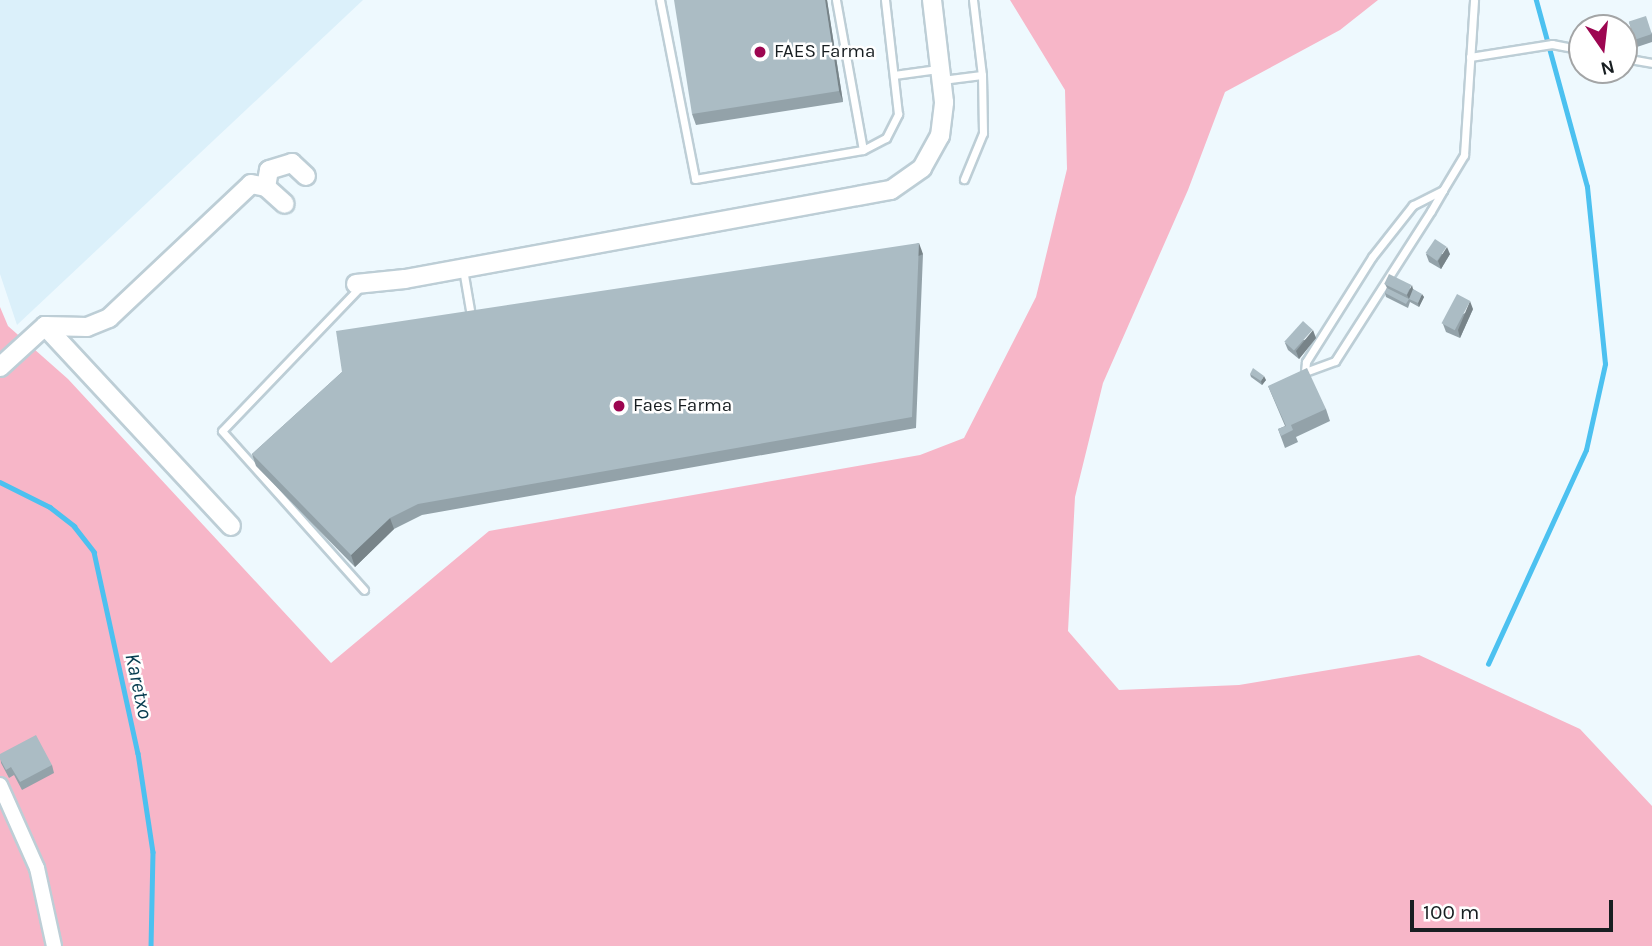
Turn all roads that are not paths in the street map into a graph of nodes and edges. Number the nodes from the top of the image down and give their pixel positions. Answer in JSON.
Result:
{"nodes":[{"id":1,"x":660,"y":0,"type":"edge"},
{"id":2,"x":836,"y":0,"type":"edge"},
{"id":3,"x":885,"y":0,"type":"edge"},
{"id":4,"x":932,"y":0,"type":"edge"},
{"id":5,"x":972,"y":0,"type":"edge"},
{"id":6,"x":1474,"y":0,"type":"edge"},
{"id":7,"x":1568,"y":48,"type":"edge"},
{"id":8,"x":1470,"y":57,"type":"junction"},
{"id":9,"x":894,"y":75,"type":"junction"},
{"id":10,"x":941,"y":75,"type":"junction"},
{"id":11,"x":982,"y":75,"type":"junction"},
{"id":12,"x":863,"y":150,"type":"junction"},
{"id":13,"x":306,"y":176,"type":"dead end"},
{"id":14,"x":964,"y":179,"type":"dead end"},
{"id":15,"x":266,"y":187,"type":"junction"},
{"id":16,"x":1443,"y":190,"type":"junction"},
{"id":17,"x":285,"y":204,"type":"dead end"},
{"id":18,"x":463,"y":268,"type":"junction"},
{"id":19,"x":359,"y":284,"type":"joint"},
{"id":20,"x":470,"y":310,"type":"edge"},
{"id":21,"x":45,"y":326,"type":"junction"},
{"id":22,"x":0,"y":367,"type":"edge"},
{"id":23,"x":232,"y":526,"type":"dead end"},
{"id":24,"x":363,"y":590,"type":"dead end"},
{"id":25,"x":0,"y":785,"type":"edge"},
{"id":26,"x":54,"y":946,"type":"edge"}],
"edges":[{"from":1,"to":12,"type":"lane"},
{"from":2,"to":12,"type":"lane"},
{"from":3,"to":9,"type":"lane"},
{"from":4,"to":10,"type":"street"},
{"from":5,"to":11,"type":"lane"},
{"from":6,"to":8,"type":"lane"},
{"from":7,"to":8,"type":"lane"},
{"from":8,"to":16,"type":"lane"},
{"from":9,"to":10,"type":"lane"},
{"from":9,"to":12,"type":"lane"},
{"from":10,"to":11,"type":"lane"},
{"from":10,"to":18,"type":"street"},
{"from":11,"to":14,"type":"lane"},
{"from":13,"to":15,"type":"street"},
{"from":15,"to":17,"type":"street"},
{"from":15,"to":21,"type":"street"},
{"from":16,"to":16,"type":"lane"},
{"from":18,"to":19,"type":"street"},
{"from":18,"to":20,"type":"lane"},
{"from":19,"to":24,"type":"lane"},
{"from":21,"to":22,"type":"street"},
{"from":21,"to":23,"type":"street"},
{"from":25,"to":26,"type":"street"}]}
